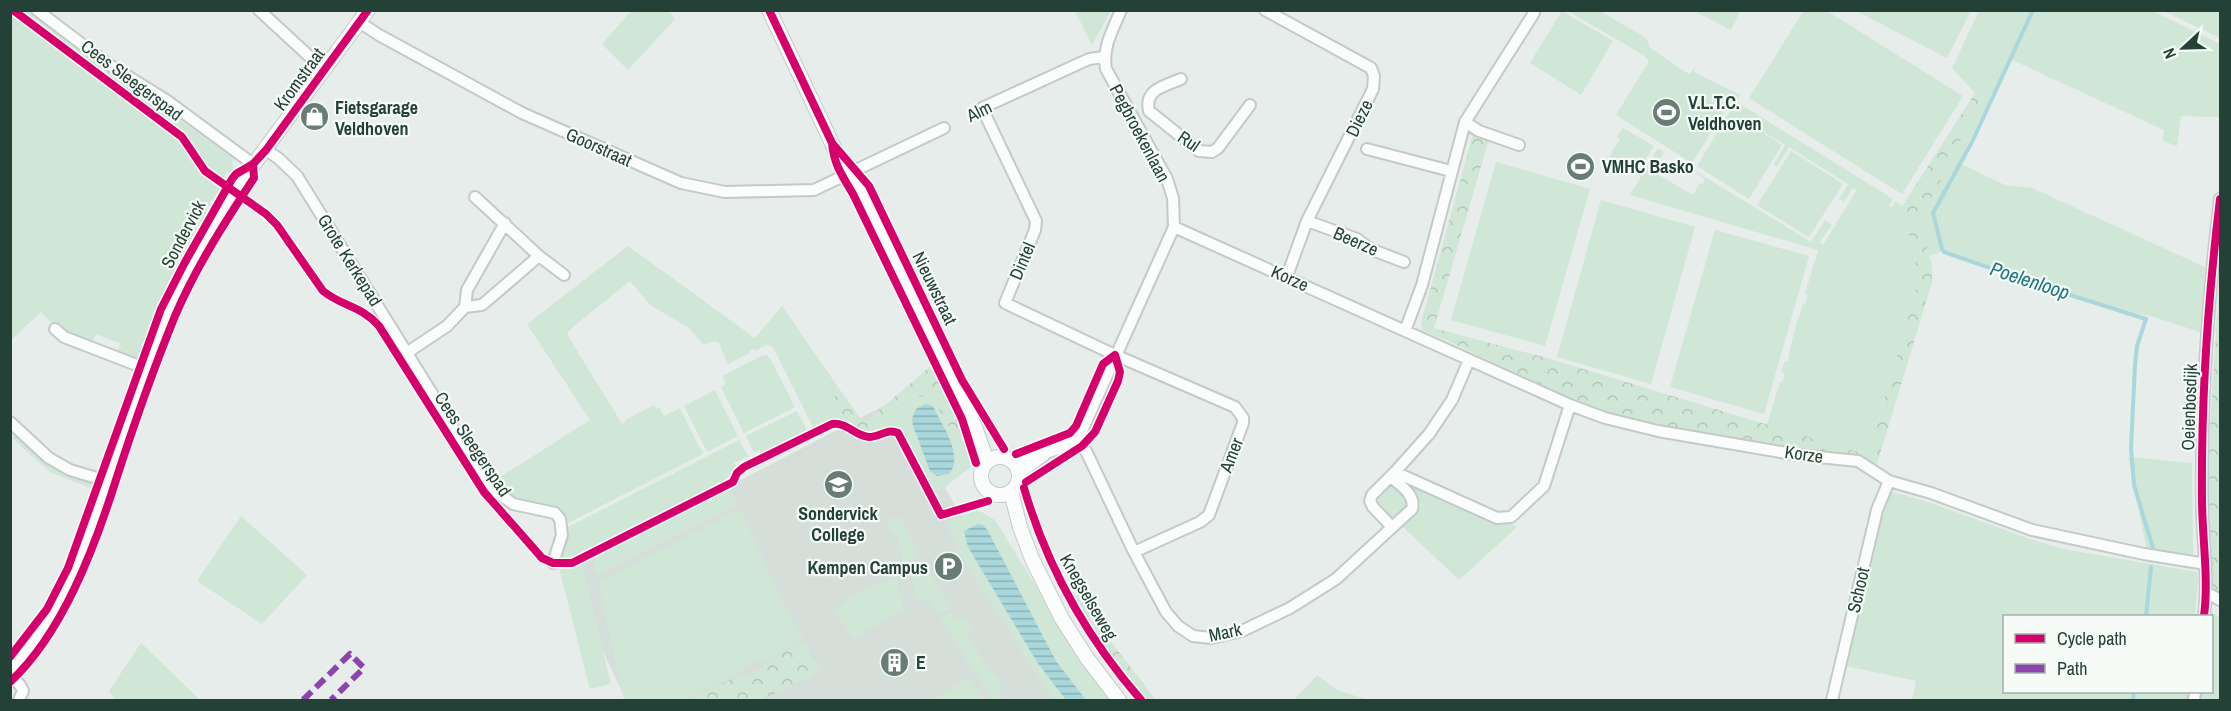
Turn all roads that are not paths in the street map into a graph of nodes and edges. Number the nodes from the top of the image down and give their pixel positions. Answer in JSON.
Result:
{"nodes":[{"id":1,"x":37,"y":10,"type":"edge"},
{"id":2,"x":259,"y":10,"type":"edge"},
{"id":3,"x":368,"y":10,"type":"edge"},
{"id":4,"x":769,"y":10,"type":"edge"},
{"id":5,"x":1121,"y":10,"type":"edge"},
{"id":6,"x":1265,"y":10,"type":"edge"},
{"id":7,"x":1534,"y":13,"type":"dead end"},
{"id":8,"x":360,"y":22,"type":"junction"},
{"id":9,"x":1104,"y":57,"type":"junction"},
{"id":10,"x":323,"y":69,"type":"junction"},
{"id":11,"x":1181,"y":79,"type":"dead end"},
{"id":12,"x":1250,"y":105,"type":"dead end"},
{"id":13,"x":982,"y":108,"type":"joint"},
{"id":14,"x":1149,"y":111,"type":"junction"},
{"id":15,"x":1134,"y":120,"type":"junction"},
{"id":16,"x":1464,"y":122,"type":"junction"},
{"id":17,"x":944,"y":128,"type":"dead end"},
{"id":18,"x":1519,"y":145,"type":"dead end"},
{"id":19,"x":1367,"y":149,"type":"dead end"},
{"id":20,"x":266,"y":150,"type":"junction"},
{"id":21,"x":253,"y":164,"type":"junction"},
{"id":22,"x":1451,"y":171,"type":"junction"},
{"id":23,"x":853,"y":172,"type":"junction"},
{"id":24,"x":475,"y":197,"type":"dead end"},
{"id":25,"x":2220,"y":199,"type":"edge"},
{"id":26,"x":1307,"y":221,"type":"junction"},
{"id":27,"x":505,"y":223,"type":"junction"},
{"id":28,"x":1174,"y":226,"type":"junction"},
{"id":29,"x":540,"y":256,"type":"junction"},
{"id":30,"x":1404,"y":262,"type":"dead end"},
{"id":31,"x":564,"y":275,"type":"dead end"},
{"id":32,"x":1287,"y":276,"type":"junction"},
{"id":33,"x":465,"y":307,"type":"junction"},
{"id":34,"x":55,"y":329,"type":"dead end"},
{"id":35,"x":1405,"y":331,"type":"junction"},
{"id":36,"x":408,"y":352,"type":"junction"},
{"id":37,"x":1115,"y":355,"type":"junction"},
{"id":38,"x":1469,"y":360,"type":"junction"},
{"id":39,"x":147,"y":369,"type":"junction"},
{"id":40,"x":1570,"y":405,"type":"junction"},
{"id":41,"x":10,"y":422,"type":"edge"},
{"id":42,"x":1076,"y":440,"type":"junction"},
{"id":43,"x":992,"y":459,"type":"junction"},
{"id":44,"x":1017,"y":468,"type":"junction"},
{"id":45,"x":1393,"y":474,"type":"junction"},
{"id":46,"x":107,"y":481,"type":"junction"},
{"id":47,"x":1888,"y":481,"type":"junction"},
{"id":48,"x":1006,"y":494,"type":"junction"},
{"id":49,"x":1392,"y":527,"type":"junction"},
{"id":50,"x":1134,"y":552,"type":"junction"},
{"id":51,"x":553,"y":563,"type":"dead end"},
{"id":52,"x":2206,"y":564,"type":"junction"},
{"id":53,"x":2207,"y":593,"type":"junction"},
{"id":54,"x":2220,"y":600,"type":"edge"},
{"id":55,"x":2204,"y":615,"type":"edge"},
{"id":56,"x":10,"y":669,"type":"edge"},
{"id":57,"x":10,"y":675,"type":"edge"},
{"id":58,"x":19,"y":700,"type":"edge"},
{"id":59,"x":1119,"y":700,"type":"edge"},
{"id":60,"x":1832,"y":700,"type":"edge"}],
"edges":[{"from":1,"to":21,"type":"street"},
{"from":2,"to":10,"type":"street"},
{"from":3,"to":8,"type":"street","name":"Kromstraat"},
{"from":4,"to":23,"type":"street","name":"Nieuwstraat"},
{"from":5,"to":9,"type":"street"},
{"from":6,"to":26,"type":"street","name":"Dieze"},
{"from":7,"to":16,"type":"street"},
{"from":8,"to":10,"type":"street","name":"Kromstraat"},
{"from":8,"to":23,"type":"street","name":"Goorstraat"},
{"from":9,"to":13,"type":"street","name":"Alm"},
{"from":9,"to":15,"type":"street","name":"Pegbroekenlaan"},
{"from":10,"to":20,"type":"street","name":"Kromstraat"},
{"from":11,"to":14,"type":"street"},
{"from":12,"to":14,"type":"street","name":"Rul"},
{"from":13,"to":37,"type":"street","name":"Dintel"},
{"from":14,"to":15,"type":"street"},
{"from":15,"to":28,"type":"street","name":"Pegbroekenlaan"},
{"from":16,"to":18,"type":"street"},
{"from":16,"to":22,"type":"street"},
{"from":17,"to":23,"type":"street","name":"Alm"},
{"from":19,"to":22,"type":"street"},
{"from":20,"to":21,"type":"street","name":"Kromstraat"},
{"from":20,"to":36,"type":"street","name":"Grote Kerkepad"},
{"from":21,"to":39,"type":"street","name":"Sondervick"},
{"from":22,"to":35,"type":"street"},
{"from":23,"to":43,"type":"street","name":"Nieuwstraat"},
{"from":24,"to":27,"type":"street"},
{"from":25,"to":52,"type":"street","name":"Oeienbosdijk"},
{"from":26,"to":30,"type":"street","name":"Beerze"},
{"from":26,"to":32,"type":"street","name":"Dieze"},
{"from":27,"to":29,"type":"street"},
{"from":27,"to":33,"type":"street"},
{"from":28,"to":32,"type":"street","name":"Korze"},
{"from":28,"to":37,"type":"street","name":"Pegbroekenlaan"},
{"from":29,"to":31,"type":"street"},
{"from":29,"to":33,"type":"street"},
{"from":32,"to":35,"type":"street","name":"Korze"},
{"from":33,"to":36,"type":"street"},
{"from":34,"to":39,"type":"street"},
{"from":35,"to":38,"type":"street","name":"Korze"},
{"from":36,"to":51,"type":"street","name":"Grote Kerkepad"},
{"from":37,"to":42,"type":"street","name":"Pegbroekenlaan"},
{"from":37,"to":50,"type":"street","name":"Amer"},
{"from":38,"to":40,"type":"street","name":"Korze"},
{"from":38,"to":45,"type":"street"},
{"from":39,"to":46,"type":"street","name":"Sondervick"},
{"from":40,"to":45,"type":"street"},
{"from":40,"to":47,"type":"street","name":"Korze"},
{"from":41,"to":46,"type":"street"},
{"from":42,"to":44,"type":"street"},
{"from":42,"to":50,"type":"street","name":"Mark"},
{"from":43,"to":44,"type":"street"},
{"from":43,"to":48,"type":"street"},
{"from":44,"to":48,"type":"street"},
{"from":45,"to":49,"type":"street","name":"Mark"},
{"from":45,"to":49,"type":"street"},
{"from":46,"to":56,"type":"street","name":"Sondervick"},
{"from":47,"to":52,"type":"street","name":"Korze"},
{"from":47,"to":60,"type":"street","name":"Schoot"},
{"from":48,"to":59,"type":"street","name":"Knegselseweg"},
{"from":49,"to":50,"type":"street","name":"Mark"},
{"from":52,"to":53,"type":"street","name":"Oeienbosdijk"},
{"from":53,"to":54,"type":"street"},
{"from":53,"to":55,"type":"street","name":"Oeienbosdijk"},
{"from":57,"to":58,"type":"street"}]}
